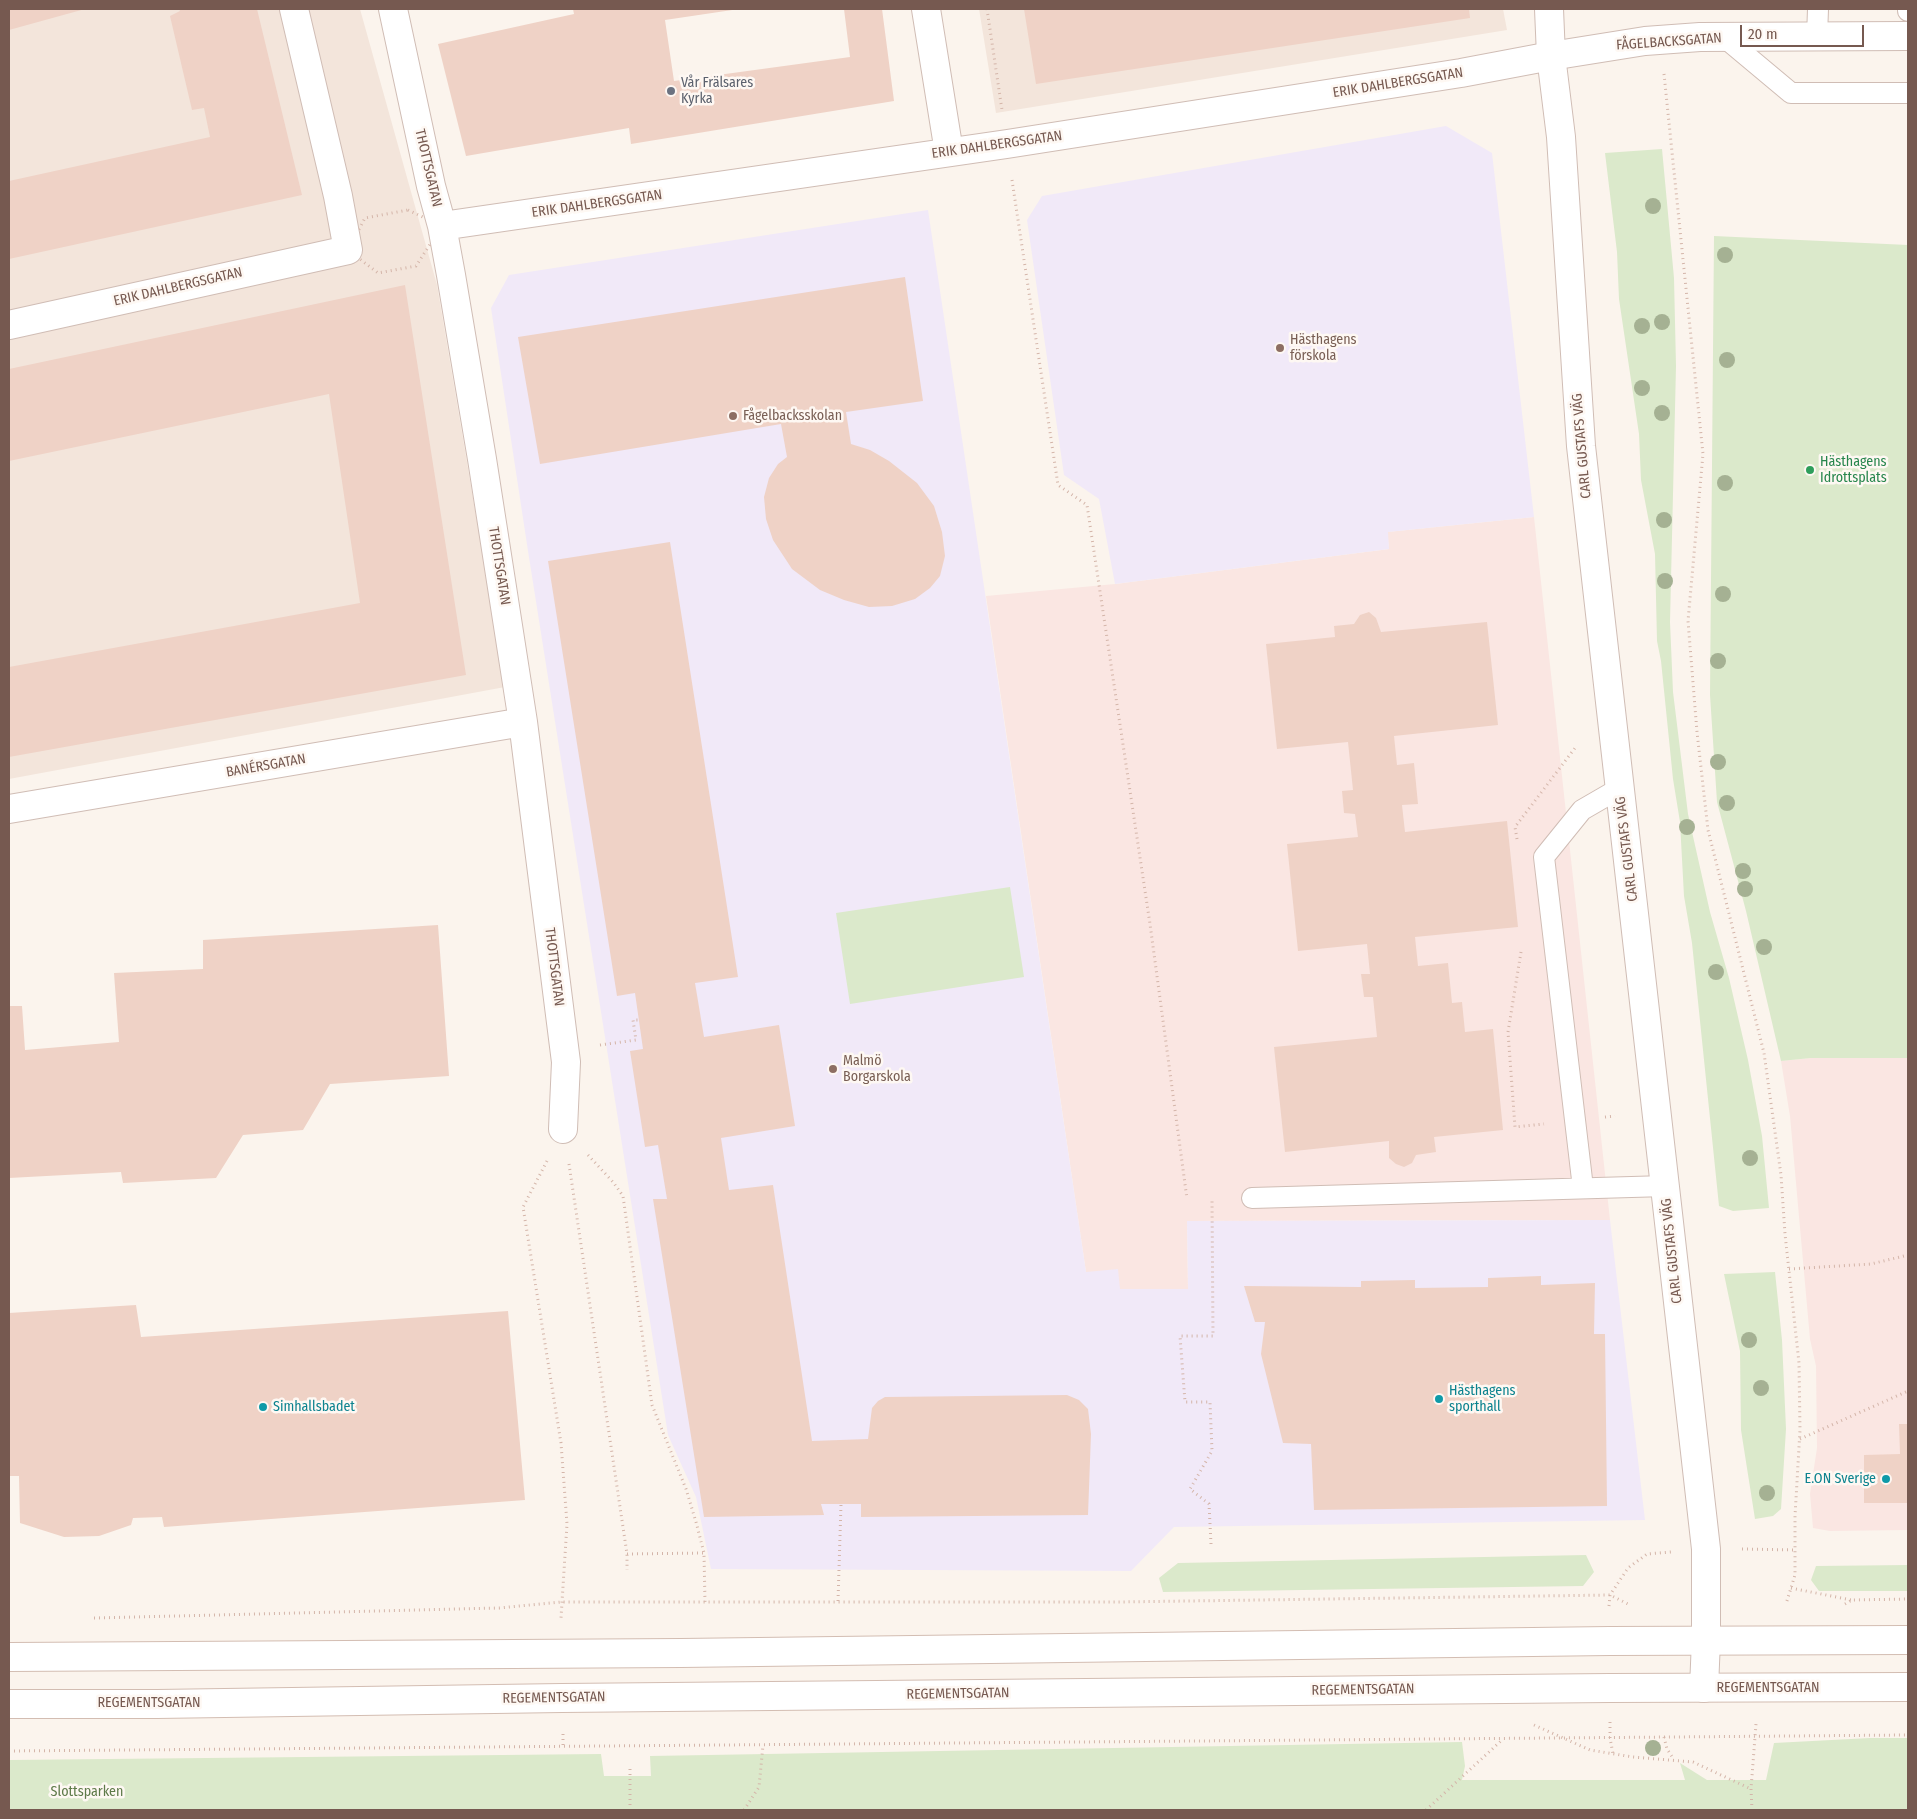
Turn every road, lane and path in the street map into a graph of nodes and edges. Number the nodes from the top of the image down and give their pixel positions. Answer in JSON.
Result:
{"nodes":[{"id":1,"x":294,"y":9,"type":"edge"},
{"id":2,"x":392,"y":9,"type":"edge"},
{"id":3,"x":926,"y":9,"type":"edge"},
{"id":4,"x":987,"y":9,"type":"edge"},
{"id":5,"x":1549,"y":9,"type":"edge"},
{"id":6,"x":1818,"y":9,"type":"edge"},
{"id":7,"x":1908,"y":36,"type":"edge"},
{"id":8,"x":1724,"y":37,"type":"junction"},
{"id":9,"x":1818,"y":37,"type":"junction"},
{"id":10,"x":1660,"y":40,"type":"junction"},
{"id":11,"x":1551,"y":56,"type":"junction"},
{"id":12,"x":1908,"y":93,"type":"edge"},
{"id":13,"x":1007,"y":144,"type":"junction"},
{"id":14,"x":949,"y":152,"type":"junction"},
{"id":15,"x":442,"y":226,"type":"junction"},
{"id":16,"x":348,"y":250,"type":"junction"},
{"id":17,"x":9,"y":325,"type":"edge"},
{"id":18,"x":523,"y":722,"type":"junction"},
{"id":19,"x":1620,"y":788,"type":"junction"},
{"id":20,"x":9,"y":809,"type":"edge"},
{"id":21,"x":639,"y":1020,"type":"dead end"},
{"id":22,"x":599,"y":1046,"type":"dead end"},
{"id":23,"x":563,"y":1129,"type":"junction"},
{"id":24,"x":1666,"y":1186,"type":"junction"},
{"id":25,"x":1584,"y":1188,"type":"junction"},
{"id":26,"x":1252,"y":1198,"type":"dead end"},
{"id":27,"x":1187,"y":1199,"type":"dead end"},
{"id":28,"x":1212,"y":1199,"type":"dead end"},
{"id":29,"x":1908,"y":1255,"type":"edge"},
{"id":30,"x":1789,"y":1269,"type":"junction"},
{"id":31,"x":1908,"y":1391,"type":"edge"},
{"id":32,"x":1800,"y":1439,"type":"junction"},
{"id":33,"x":841,"y":1504,"type":"dead end"},
{"id":34,"x":1211,"y":1544,"type":"dead end"},
{"id":35,"x":1796,"y":1550,"type":"dead end"},
{"id":36,"x":704,"y":1553,"type":"junction"},
{"id":37,"x":627,"y":1554,"type":"junction"},
{"id":38,"x":627,"y":1570,"type":"dead end"},
{"id":39,"x":1791,"y":1588,"type":"dead end"},
{"id":40,"x":1852,"y":1600,"type":"dead end"},
{"id":41,"x":838,"y":1601,"type":"junction"},
{"id":42,"x":561,"y":1602,"type":"junction"},
{"id":43,"x":705,"y":1602,"type":"junction"},
{"id":44,"x":1636,"y":1607,"type":"dead end"},
{"id":45,"x":87,"y":1618,"type":"dead end"},
{"id":46,"x":1706,"y":1640,"type":"junction"},
{"id":47,"x":1908,"y":1640,"type":"edge"},
{"id":48,"x":9,"y":1657,"type":"edge"},
{"id":49,"x":1704,"y":1688,"type":"junction"},
{"id":50,"x":1908,"y":1688,"type":"edge"},
{"id":51,"x":9,"y":1704,"type":"edge"},
{"id":52,"x":1528,"y":1722,"type":"dead end"},
{"id":53,"x":1908,"y":1735,"type":"edge"},
{"id":54,"x":1664,"y":1738,"type":"junction"},
{"id":55,"x":1562,"y":1739,"type":"junction"},
{"id":56,"x":1503,"y":1740,"type":"junction"},
{"id":57,"x":763,"y":1745,"type":"junction"},
{"id":58,"x":1753,"y":1749,"type":"dead end"},
{"id":59,"x":9,"y":1751,"type":"edge"},
{"id":60,"x":1673,"y":1759,"type":"junction"},
{"id":61,"x":630,"y":1769,"type":"dead end"},
{"id":62,"x":1751,"y":1790,"type":"junction"},
{"id":63,"x":630,"y":1810,"type":"edge"},
{"id":64,"x":744,"y":1810,"type":"edge"},
{"id":65,"x":1426,"y":1810,"type":"edge"},
{"id":66,"x":1752,"y":1810,"type":"edge"}],
"edges":[{"from":1,"to":16,"type":"street"},
{"from":2,"to":15,"type":"street","name":"THOTTSGATAN"},
{"from":3,"to":14,"type":"street"},
{"from":4,"to":13,"type":"path"},
{"from":5,"to":11,"type":"street","name":"CARL GUSTAFS VÄG"},
{"from":6,"to":9,"type":"lane"},
{"from":7,"to":9,"type":"street","name":"FÅGELBACKSGATAN"},
{"from":8,"to":9,"type":"street","name":"FÅGELBACKSGATAN"},
{"from":8,"to":10,"type":"street","name":"FÅGELBACKSGATAN"},
{"from":8,"to":12,"type":"lane"},
{"from":10,"to":11,"type":"street","name":"FÅGELBACKSGATAN"},
{"from":10,"to":30,"type":"path"},
{"from":11,"to":13,"type":"street","name":"ERIK DAHLBERGSGATAN"},
{"from":11,"to":19,"type":"street","name":"CARL GUSTAFS VÄG"},
{"from":13,"to":14,"type":"street","name":"ERIK DAHLBERGSGATAN"},
{"from":13,"to":27,"type":"path"},
{"from":14,"to":15,"type":"street","name":"ERIK DAHLBERGSGATAN"},
{"from":15,"to":16,"type":"path"},
{"from":15,"to":16,"type":"path"},
{"from":15,"to":18,"type":"street","name":"THOTTSGATAN"},
{"from":16,"to":17,"type":"street","name":"ERIK DAHLBERGSGATAN"},
{"from":18,"to":20,"type":"street","name":"BANÉRSGATAN"},
{"from":18,"to":23,"type":"street","name":"THOTTSGATAN"},
{"from":19,"to":24,"type":"street","name":"CARL GUSTAFS VÄG"},
{"from":19,"to":25,"type":"lane"},
{"from":21,"to":22,"type":"path"},
{"from":23,"to":36,"type":"path"},
{"from":23,"to":37,"type":"path"},
{"from":23,"to":42,"type":"path"},
{"from":24,"to":25,"type":"lane"},
{"from":24,"to":46,"type":"street","name":"CARL GUSTAFS VÄG"},
{"from":25,"to":26,"type":"lane"},
{"from":28,"to":34,"type":"path"},
{"from":29,"to":30,"type":"path"},
{"from":30,"to":32,"type":"path"},
{"from":31,"to":32,"type":"path"},
{"from":32,"to":35,"type":"path"},
{"from":33,"to":41,"type":"path"},
{"from":36,"to":37,"type":"path"},
{"from":36,"to":43,"type":"path"},
{"from":37,"to":38,"type":"path"},
{"from":39,"to":40,"type":"path"},
{"from":41,"to":43,"type":"path"},
{"from":41,"to":44,"type":"path"},
{"from":42,"to":43,"type":"path"},
{"from":42,"to":45,"type":"path"},
{"from":46,"to":47,"type":"street"},
{"from":46,"to":48,"type":"street"},
{"from":46,"to":49,"type":"street","name":"CARL GUSTAFS VÄG"},
{"from":49,"to":50,"type":"street","name":"REGEMENTSGATAN"},
{"from":49,"to":51,"type":"street","name":"REGEMENTSGATAN"},
{"from":52,"to":55,"type":"path"},
{"from":53,"to":54,"type":"path"},
{"from":54,"to":55,"type":"path"},
{"from":54,"to":60,"type":"path"},
{"from":55,"to":56,"type":"path"},
{"from":55,"to":60,"type":"path"},
{"from":56,"to":57,"type":"path"},
{"from":56,"to":65,"type":"path"},
{"from":57,"to":59,"type":"path"},
{"from":57,"to":64,"type":"path"},
{"from":58,"to":62,"type":"path"},
{"from":60,"to":62,"type":"path"},
{"from":61,"to":63,"type":"path"},
{"from":62,"to":66,"type":"path"}]}
